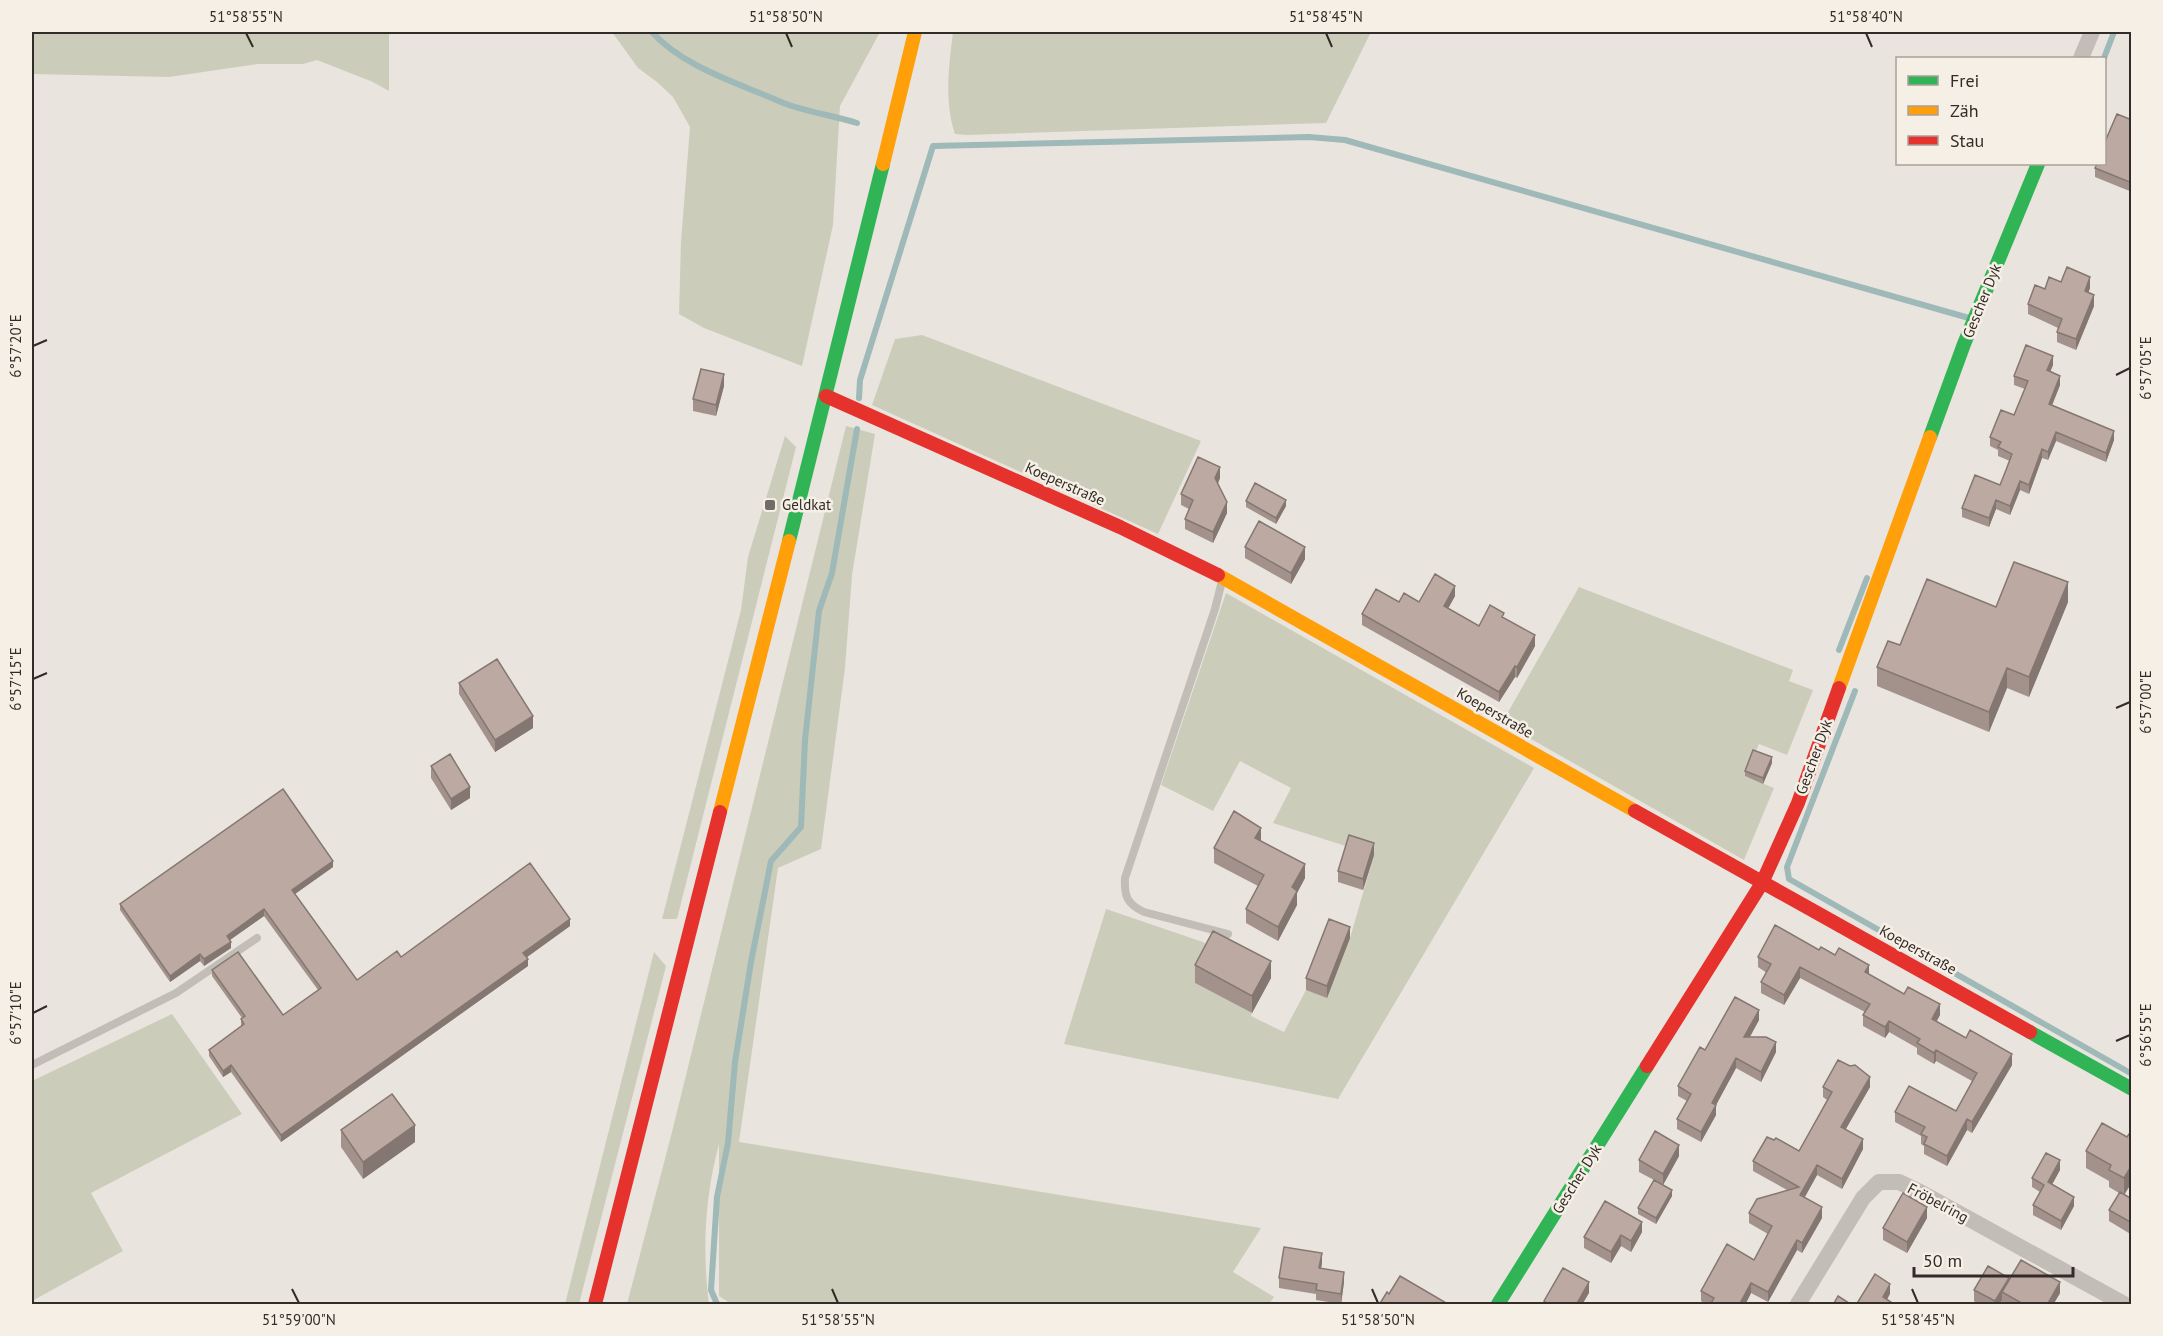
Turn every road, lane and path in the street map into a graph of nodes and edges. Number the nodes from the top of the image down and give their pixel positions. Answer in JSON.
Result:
{"nodes":[{"id":1,"x":915,"y":32,"type":"edge"},
{"id":2,"x":2092,"y":32,"type":"edge"},
{"id":3,"x":2081,"y":57,"type":"edge"},
{"id":4,"x":2038,"y":165,"type":"edge"},
{"id":5,"x":826,"y":396,"type":"junction"},
{"id":6,"x":1222,"y":578,"type":"junction"},
{"id":7,"x":1762,"y":883,"type":"junction"},
{"id":8,"x":1228,"y":934,"type":"dead end"},
{"id":9,"x":257,"y":938,"type":"dead end"},
{"id":10,"x":32,"y":1065,"type":"edge"},
{"id":11,"x":2132,"y":1089,"type":"edge"},
{"id":12,"x":596,"y":1305,"type":"edge"},
{"id":13,"x":1498,"y":1305,"type":"edge"},
{"id":14,"x":1798,"y":1305,"type":"edge"},
{"id":15,"x":2124,"y":1305,"type":"edge"}],
"edges":[{"from":1,"to":5,"type":"street"},
{"from":2,"to":3,"type":"street"},
{"from":4,"to":7,"type":"street","name":"Gescher Dyk"},
{"from":5,"to":6,"type":"street","name":"Koeperstraße"},
{"from":5,"to":12,"type":"street"},
{"from":6,"to":7,"type":"street","name":"Koeperstraße"},
{"from":6,"to":8,"type":"lane"},
{"from":7,"to":11,"type":"street","name":"Koeperstraße"},
{"from":7,"to":13,"type":"street","name":"Gescher Dyk"},
{"from":9,"to":10,"type":"lane"},
{"from":14,"to":15,"type":"street","name":"Fröbelring"}]}
